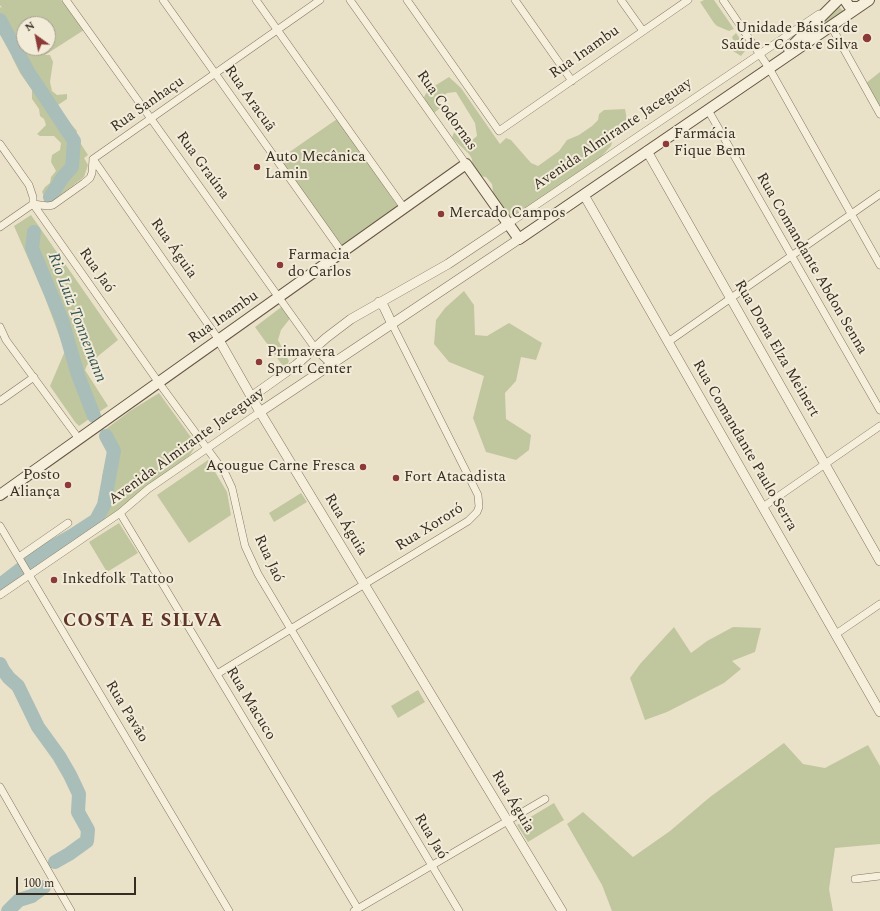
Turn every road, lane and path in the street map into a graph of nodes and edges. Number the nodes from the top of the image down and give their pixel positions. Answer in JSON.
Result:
{"nodes":[{"id":1,"x":66,"y":0,"type":"edge"},
{"id":2,"x":163,"y":0,"type":"edge"},
{"id":3,"x":256,"y":0,"type":"edge"},
{"id":4,"x":320,"y":0,"type":"edge"},
{"id":5,"x":350,"y":0,"type":"edge"},
{"id":6,"x":407,"y":0,"type":"edge"},
{"id":7,"x":515,"y":0,"type":"edge"},
{"id":8,"x":621,"y":0,"type":"edge"},
{"id":9,"x":688,"y":0,"type":"edge"},
{"id":10,"x":723,"y":0,"type":"edge"},
{"id":11,"x":845,"y":0,"type":"edge"},
{"id":12,"x":835,"y":2,"type":"edge"},
{"id":13,"x":864,"y":3,"type":"edge"},
{"id":14,"x":831,"y":26,"type":"junction"},
{"id":15,"x":278,"y":30,"type":"junction"},
{"id":16,"x":643,"y":31,"type":"junction"},
{"id":17,"x":760,"y":54,"type":"junction"},
{"id":18,"x":769,"y":68,"type":"junction"},
{"id":19,"x":215,"y":74,"type":"junction"},
{"id":20,"x":572,"y":81,"type":"junction"},
{"id":21,"x":708,"y":110,"type":"junction"},
{"id":22,"x":880,"y":114,"type":"edge"},
{"id":23,"x":151,"y":119,"type":"junction"},
{"id":24,"x":0,"y":144,"type":"edge"},
{"id":25,"x":647,"y":151,"type":"junction"},
{"id":26,"x":93,"y":159,"type":"junction"},
{"id":27,"x":466,"y":164,"type":"junction"},
{"id":28,"x":880,"y":194,"type":"edge"},
{"id":29,"x":584,"y":195,"type":"junction"},
{"id":30,"x":33,"y":204,"type":"junction"},
{"id":31,"x":404,"y":208,"type":"junction"},
{"id":32,"x":851,"y":214,"type":"junction"},
{"id":33,"x":508,"y":224,"type":"junction"},
{"id":34,"x":0,"y":227,"type":"edge"},
{"id":35,"x":519,"y":239,"type":"junction"},
{"id":36,"x":342,"y":252,"type":"junction"},
{"id":37,"x":791,"y":255,"type":"junction"},
{"id":38,"x":880,"y":264,"type":"edge"},
{"id":39,"x":280,"y":297,"type":"junction"},
{"id":40,"x":730,"y":298,"type":"junction"},
{"id":41,"x":379,"y":302,"type":"junction"},
{"id":42,"x":392,"y":324,"type":"junction"},
{"id":43,"x":0,"y":327,"type":"edge"},
{"id":44,"x":219,"y":340,"type":"junction"},
{"id":45,"x":668,"y":342,"type":"junction"},
{"id":46,"x":315,"y":348,"type":"junction"},
{"id":47,"x":333,"y":363,"type":"junction"},
{"id":48,"x":34,"y":377,"type":"junction"},
{"id":49,"x":159,"y":383,"type":"junction"},
{"id":50,"x":251,"y":397,"type":"junction"},
{"id":51,"x":0,"y":401,"type":"edge"},
{"id":52,"x":880,"y":410,"type":"edge"},
{"id":53,"x":260,"y":412,"type":"junction"},
{"id":54,"x":880,"y":426,"type":"edge"},
{"id":55,"x":79,"y":440,"type":"junction"},
{"id":56,"x":207,"y":448,"type":"junction"},
{"id":57,"x":825,"y":464,"type":"junction"},
{"id":58,"x":0,"y":495,"type":"edge"},
{"id":59,"x":763,"y":507,"type":"junction"},
{"id":60,"x":120,"y":513,"type":"junction"},
{"id":61,"x":68,"y":523,"type":"dead end"},
{"id":62,"x":0,"y":526,"type":"edge"},
{"id":63,"x":20,"y":559,"type":"junction"},
{"id":64,"x":880,"y":561,"type":"edge"},
{"id":65,"x":29,"y":573,"type":"junction"},
{"id":66,"x":364,"y":584,"type":"junction"},
{"id":67,"x":0,"y":595,"type":"edge"},
{"id":68,"x":880,"y":604,"type":"edge"},
{"id":69,"x":291,"y":629,"type":"junction"},
{"id":70,"x":836,"y":634,"type":"junction"},
{"id":71,"x":217,"y":674,"type":"junction"},
{"id":72,"x":880,"y":712,"type":"edge"},
{"id":73,"x":0,"y":787,"type":"edge"},
{"id":74,"x":545,"y":799,"type":"dead end"},
{"id":75,"x":507,"y":821,"type":"junction"},
{"id":76,"x":432,"y":865,"type":"junction"},
{"id":77,"x":880,"y":876,"type":"edge"},
{"id":78,"x":855,"y":879,"type":"dead end"},
{"id":79,"x":356,"y":910,"type":"edge"},
{"id":80,"x":71,"y":911,"type":"edge"},
{"id":81,"x":229,"y":911,"type":"edge"},
{"id":82,"x":459,"y":911,"type":"edge"},
{"id":83,"x":562,"y":911,"type":"edge"}],
"edges":[{"from":1,"to":23,"type":"street","name":"Rua Graúna"},
{"from":2,"to":19,"type":"street","name":"Rua Aracuã"},
{"from":3,"to":15,"type":"street"},
{"from":4,"to":15,"type":"street","name":"Rua Sanhaçu"},
{"from":5,"to":27,"type":"street","name":"Rua Codornas"},
{"from":6,"to":20,"type":"street","name":"Rua Inambu"},
{"from":7,"to":20,"type":"street"},
{"from":8,"to":16,"type":"street"},
{"from":9,"to":16,"type":"street","name":"Rua Inambu"},
{"from":10,"to":17,"type":"street"},
{"from":11,"to":13,"type":"main road"},
{"from":12,"to":17,"type":"street","name":"Avenida Almirante Jaceguay"},
{"from":12,"to":18,"type":"main road","name":"Avenida Almirante Jaceguay"},
{"from":13,"to":14,"type":"main road","name":"Avenida Almirante Jaceguay"},
{"from":14,"to":18,"type":"main road","name":"Avenida Almirante Jaceguay"},
{"from":14,"to":22,"type":"street"},
{"from":15,"to":19,"type":"street","name":"Rua Sanhaçu"},
{"from":15,"to":31,"type":"street"},
{"from":16,"to":20,"type":"street","name":"Rua Inambu"},
{"from":17,"to":18,"type":"street"},
{"from":17,"to":33,"type":"street","name":"Avenida Almirante Jaceguay"},
{"from":18,"to":21,"type":"main road","name":"Avenida Almirante Jaceguay"},
{"from":18,"to":32,"type":"street"},
{"from":19,"to":23,"type":"street","name":"Rua Sanhaçu"},
{"from":19,"to":36,"type":"street","name":"Rua Aracuã"},
{"from":21,"to":25,"type":"main road","name":"Avenida Almirante Jaceguay"},
{"from":21,"to":37,"type":"street","name":"Rua Comandante Abdon Senna"},
{"from":23,"to":26,"type":"street","name":"Rua Sanhaçu"},
{"from":23,"to":39,"type":"street","name":"Rua Graúna"},
{"from":24,"to":30,"type":"street"},
{"from":25,"to":29,"type":"main road","name":"Avenida Almirante Jaceguay"},
{"from":25,"to":40,"type":"street","name":"Rua Dona Elza Meinert"},
{"from":26,"to":30,"type":"street"},
{"from":26,"to":44,"type":"street","name":"Rua Águia"},
{"from":27,"to":31,"type":"main road","name":"Rua Inambu"},
{"from":27,"to":33,"type":"main road","name":"Rua Codornas"},
{"from":28,"to":32,"type":"street"},
{"from":29,"to":35,"type":"main road","name":"Avenida Almirante Jaceguay"},
{"from":29,"to":45,"type":"street","name":"Rua Comandante Paulo Serra"},
{"from":30,"to":34,"type":"street"},
{"from":30,"to":49,"type":"street","name":"Rua Jaó"},
{"from":31,"to":36,"type":"main road","name":"Rua Inambu"},
{"from":32,"to":37,"type":"street"},
{"from":32,"to":38,"type":"street"},
{"from":33,"to":35,"type":"main road","name":"Rua Codornas"},
{"from":33,"to":41,"type":"street","name":"Avenida Almirante Jaceguay"},
{"from":35,"to":42,"type":"street","name":"Avenida Almirante Jaceguay"},
{"from":36,"to":39,"type":"main road","name":"Rua Inambu"},
{"from":37,"to":40,"type":"street"},
{"from":37,"to":52,"type":"street","name":"Rua Comandante Abdon Senna"},
{"from":39,"to":44,"type":"main road","name":"Rua Inambu"},
{"from":39,"to":46,"type":"street","name":"Rua Graúna"},
{"from":40,"to":45,"type":"street"},
{"from":40,"to":57,"type":"street","name":"Rua Dona Elza Meinert"},
{"from":41,"to":42,"type":"street"},
{"from":41,"to":46,"type":"street","name":"Avenida Almirante Jaceguay"},
{"from":42,"to":47,"type":"street","name":"Avenida Almirante Jaceguay"},
{"from":42,"to":66,"type":"street","name":"Rua Xororó"},
{"from":43,"to":48,"type":"street"},
{"from":44,"to":49,"type":"main road","name":"Rua Inambu"},
{"from":44,"to":50,"type":"street","name":"Rua Águia"},
{"from":45,"to":59,"type":"street","name":"Rua Comandante Paulo Serra"},
{"from":46,"to":47,"type":"street"},
{"from":46,"to":50,"type":"street","name":"Avenida Almirante Jaceguay"},
{"from":47,"to":53,"type":"street","name":"Avenida Almirante Jaceguay"},
{"from":48,"to":51,"type":"street"},
{"from":48,"to":55,"type":"street"},
{"from":49,"to":55,"type":"main road","name":"Rua Inambu"},
{"from":49,"to":56,"type":"street","name":"Rua Jaó"},
{"from":50,"to":53,"type":"street","name":"Rua Águia"},
{"from":53,"to":56,"type":"street","name":"Avenida Almirante Jaceguay"},
{"from":53,"to":66,"type":"street","name":"Rua Águia"},
{"from":54,"to":57,"type":"street"},
{"from":55,"to":58,"type":"main road","name":"Rua Inambu"},
{"from":56,"to":60,"type":"street","name":"Avenida Almirante Jaceguay"},
{"from":56,"to":69,"type":"street","name":"Rua Jaó"},
{"from":57,"to":59,"type":"street"},
{"from":57,"to":64,"type":"street","name":"Rua Dona Elza Meinert"},
{"from":59,"to":70,"type":"street","name":"Rua Comandante Paulo Serra"},
{"from":60,"to":65,"type":"street","name":"Avenida Almirante Jaceguay"},
{"from":60,"to":71,"type":"street","name":"Rua Macuco"},
{"from":61,"to":63,"type":"street"},
{"from":62,"to":63,"type":"street","name":"Rua Pavão"},
{"from":63,"to":65,"type":"street","name":"Rua Pavão"},
{"from":65,"to":67,"type":"street","name":"Avenida Almirante Jaceguay"},
{"from":65,"to":81,"type":"street","name":"Rua Pavão"},
{"from":66,"to":69,"type":"street","name":"Rua Xororó"},
{"from":66,"to":75,"type":"street","name":"Rua Águia"},
{"from":68,"to":70,"type":"street"},
{"from":69,"to":71,"type":"street","name":"Rua Xororó"},
{"from":69,"to":76,"type":"street","name":"Rua Jaó"},
{"from":70,"to":72,"type":"street","name":"Rua Comandante Paulo Serra"},
{"from":71,"to":79,"type":"street","name":"Rua Macuco"},
{"from":73,"to":80,"type":"street"},
{"from":74,"to":75,"type":"street"},
{"from":75,"to":76,"type":"street"},
{"from":75,"to":83,"type":"street","name":"Rua Águia"},
{"from":76,"to":79,"type":"street"},
{"from":76,"to":82,"type":"street","name":"Rua Jaó"},
{"from":77,"to":78,"type":"street"}]}
